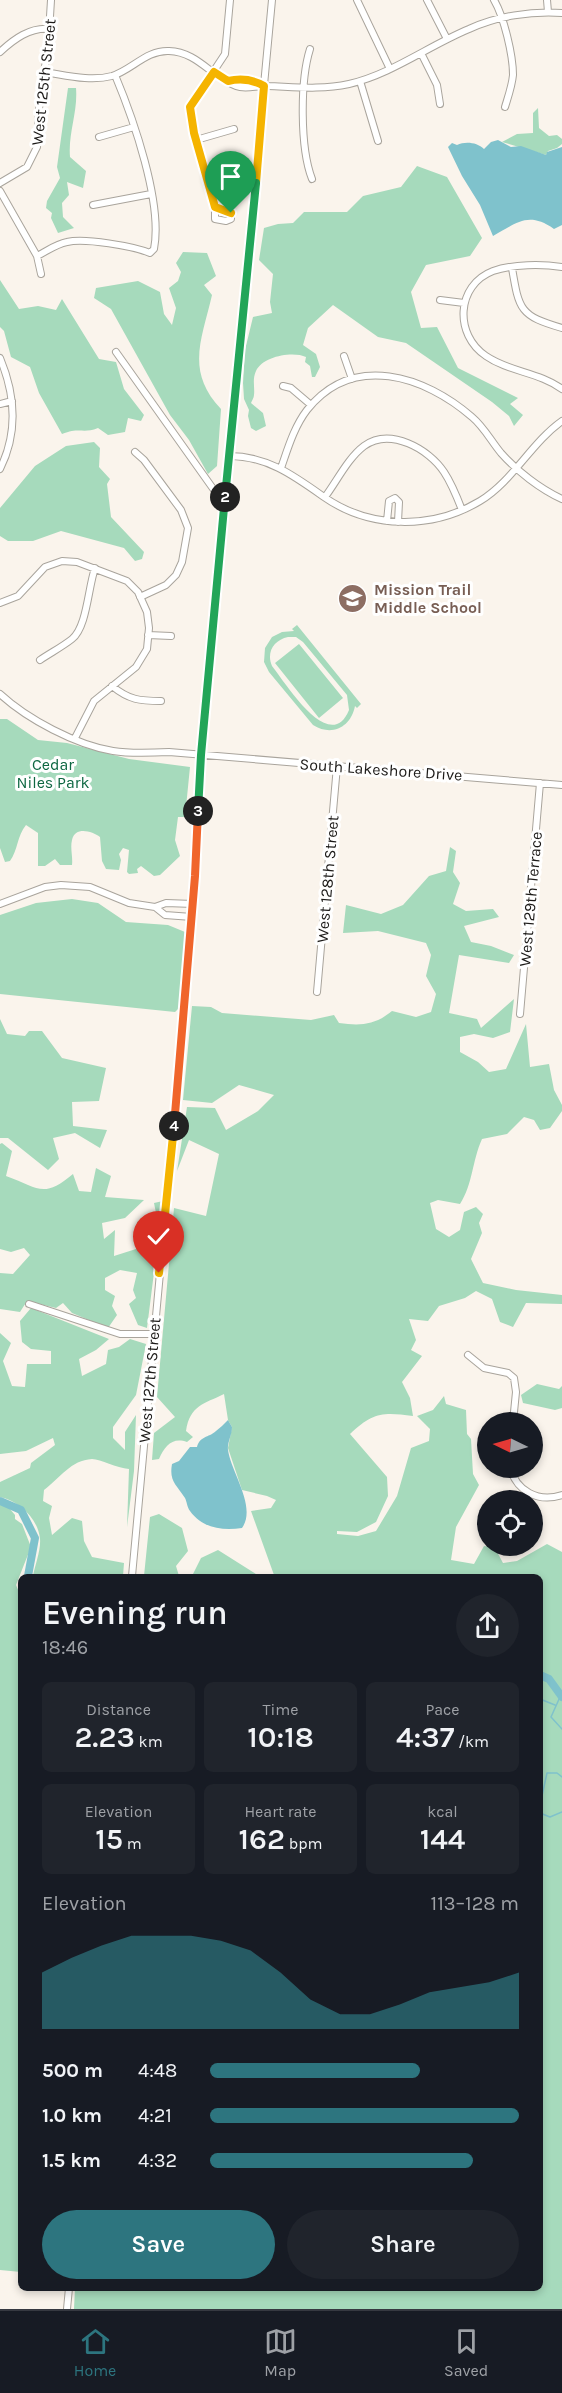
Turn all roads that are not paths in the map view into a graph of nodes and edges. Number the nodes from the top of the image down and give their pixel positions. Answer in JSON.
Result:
{"nodes":[{"id":1,"x":51,"y":0,"type":"edge"},
{"id":2,"x":230,"y":0,"type":"edge"},
{"id":3,"x":272,"y":0,"type":"edge"},
{"id":4,"x":357,"y":0,"type":"edge"},
{"id":5,"x":427,"y":0,"type":"edge"},
{"id":6,"x":494,"y":0,"type":"edge"},
{"id":7,"x":547,"y":0,"type":"edge"},
{"id":8,"x":548,"y":12,"type":"junction"},
{"id":9,"x":562,"y":12,"type":"edge"},
{"id":10,"x":502,"y":18,"type":"junction"},
{"id":11,"x":50,"y":29,"type":"junction"},
{"id":12,"x":447,"y":39,"type":"junction"},
{"id":13,"x":310,"y":49,"type":"dead end"},
{"id":14,"x":0,"y":52,"type":"edge"},
{"id":15,"x":421,"y":53,"type":"junction"},
{"id":16,"x":390,"y":69,"type":"junction"},
{"id":17,"x":44,"y":72,"type":"junction"},
{"id":18,"x":214,"y":72,"type":"junction"},
{"id":19,"x":115,"y":75,"type":"junction"},
{"id":20,"x":360,"y":81,"type":"junction"},
{"id":21,"x":264,"y":86,"type":"junction"},
{"id":22,"x":304,"y":89,"type":"junction"},
{"id":23,"x":440,"y":104,"type":"dead end"},
{"id":24,"x":505,"y":107,"type":"dead end"},
{"id":25,"x":134,"y":127,"type":"junction"},
{"id":26,"x":234,"y":129,"type":"dead end"},
{"id":27,"x":99,"y":137,"type":"dead end"},
{"id":28,"x":196,"y":140,"type":"junction"},
{"id":29,"x":378,"y":141,"type":"dead end"},
{"id":30,"x":312,"y":178,"type":"dead end"},
{"id":31,"x":0,"y":183,"type":"edge"},
{"id":32,"x":0,"y":191,"type":"edge"},
{"id":33,"x":151,"y":194,"type":"junction"},
{"id":34,"x":93,"y":205,"type":"dead end"},
{"id":35,"x":215,"y":207,"type":"dead end"},
{"id":36,"x":37,"y":256,"type":"junction"},
{"id":37,"x":562,"y":267,"type":"edge"},
{"id":38,"x":512,"y":268,"type":"junction"},
{"id":39,"x":40,"y":274,"type":"dead end"},
{"id":40,"x":440,"y":300,"type":"dead end"},
{"id":41,"x":464,"y":303,"type":"junction"},
{"id":42,"x":562,"y":328,"type":"edge"},
{"id":43,"x":116,"y":352,"type":"dead end"},
{"id":44,"x":344,"y":356,"type":"dead end"},
{"id":45,"x":0,"y":358,"type":"edge"},
{"id":46,"x":352,"y":379,"type":"junction"},
{"id":47,"x":283,"y":386,"type":"dead end"},
{"id":48,"x":562,"y":389,"type":"edge"},
{"id":49,"x":12,"y":401,"type":"junction"},
{"id":50,"x":0,"y":404,"type":"edge"},
{"id":51,"x":311,"y":405,"type":"junction"},
{"id":52,"x":561,"y":425,"type":"edge"},
{"id":53,"x":135,"y":452,"type":"dead end"},
{"id":54,"x":229,"y":456,"type":"junction"},
{"id":55,"x":281,"y":468,"type":"junction"},
{"id":56,"x":516,"y":468,"type":"junction"},
{"id":57,"x":0,"y":469,"type":"edge"},
{"id":58,"x":325,"y":497,"type":"junction"},
{"id":59,"x":225,"y":498,"type":"junction"},
{"id":60,"x":562,"y":499,"type":"edge"},
{"id":61,"x":462,"y":510,"type":"junction"},
{"id":62,"x":387,"y":521,"type":"junction"},
{"id":63,"x":398,"y":522,"type":"junction"},
{"id":64,"x":94,"y":568,"type":"junction"},
{"id":65,"x":140,"y":597,"type":"junction"},
{"id":66,"x":0,"y":603,"type":"edge"},
{"id":67,"x":148,"y":635,"type":"junction"},
{"id":68,"x":171,"y":636,"type":"dead end"},
{"id":69,"x":40,"y":660,"type":"dead end"},
{"id":70,"x":112,"y":686,"type":"junction"},
{"id":71,"x":0,"y":694,"type":"edge"},
{"id":72,"x":161,"y":701,"type":"dead end"},
{"id":73,"x":75,"y":738,"type":"junction"},
{"id":74,"x":201,"y":755,"type":"junction"},
{"id":75,"x":337,"y":766,"type":"junction"},
{"id":76,"x":540,"y":783,"type":"junction"},
{"id":77,"x":562,"y":785,"type":"edge"},
{"id":78,"x":0,"y":904,"type":"edge"},
{"id":79,"x":193,"y":904,"type":"junction"},
{"id":80,"x":155,"y":907,"type":"junction"},
{"id":81,"x":192,"y":917,"type":"junction"},
{"id":82,"x":317,"y":992,"type":"dead end"},
{"id":83,"x":520,"y":1014,"type":"dead end"},
{"id":84,"x":29,"y":1304,"type":"dead end"},
{"id":85,"x":153,"y":1334,"type":"junction"},
{"id":86,"x":468,"y":1354,"type":"dead end"},
{"id":87,"x":514,"y":1412,"type":"edge"},
{"id":88,"x":515,"y":1478,"type":"edge"},
{"id":89,"x":562,"y":1495,"type":"edge"},
{"id":90,"x":132,"y":1574,"type":"edge"},
{"id":91,"x":69,"y":2291,"type":"edge"},
{"id":92,"x":67,"y":2309,"type":"edge"}],
"edges":[{"from":1,"to":11,"type":"street","name":"West 125th Street"},
{"from":2,"to":18,"type":"street"},
{"from":3,"to":21,"type":"street","name":"West 127th Street"},
{"from":4,"to":16,"type":"street"},
{"from":5,"to":12,"type":"street"},
{"from":6,"to":10,"type":"street"},
{"from":7,"to":8,"type":"street"},
{"from":8,"to":9,"type":"street"},
{"from":8,"to":10,"type":"street"},
{"from":10,"to":12,"type":"street"},
{"from":10,"to":24,"type":"street"},
{"from":11,"to":14,"type":"street"},
{"from":11,"to":17,"type":"street","name":"West 125th Street"},
{"from":12,"to":15,"type":"street"},
{"from":13,"to":22,"type":"street"},
{"from":15,"to":16,"type":"street"},
{"from":15,"to":23,"type":"street"},
{"from":16,"to":20,"type":"street"},
{"from":17,"to":19,"type":"street"},
{"from":17,"to":31,"type":"street","name":"West 125th Street"},
{"from":18,"to":19,"type":"street"},
{"from":18,"to":21,"type":"street"},
{"from":18,"to":28,"type":"street"},
{"from":19,"to":25,"type":"street"},
{"from":20,"to":22,"type":"street"},
{"from":20,"to":29,"type":"street"},
{"from":21,"to":22,"type":"street"},
{"from":21,"to":54,"type":"street","name":"West 127th Street"},
{"from":22,"to":30,"type":"street"},
{"from":25,"to":27,"type":"street"},
{"from":25,"to":33,"type":"street"},
{"from":26,"to":28,"type":"street"},
{"from":28,"to":35,"type":"street"},
{"from":32,"to":36,"type":"street"},
{"from":33,"to":34,"type":"street"},
{"from":33,"to":36,"type":"street"},
{"from":36,"to":39,"type":"street"},
{"from":37,"to":38,"type":"street"},
{"from":38,"to":41,"type":"street"},
{"from":38,"to":42,"type":"street"},
{"from":40,"to":41,"type":"street"},
{"from":41,"to":48,"type":"street"},
{"from":43,"to":59,"type":"street"},
{"from":44,"to":46,"type":"street"},
{"from":45,"to":49,"type":"street"},
{"from":46,"to":51,"type":"street"},
{"from":46,"to":56,"type":"street"},
{"from":47,"to":51,"type":"street"},
{"from":49,"to":50,"type":"street"},
{"from":49,"to":57,"type":"street"},
{"from":51,"to":55,"type":"street"},
{"from":52,"to":56,"type":"street"},
{"from":53,"to":65,"type":"street"},
{"from":54,"to":55,"type":"street"},
{"from":54,"to":59,"type":"street","name":"West 127th Street"},
{"from":55,"to":58,"type":"street"},
{"from":56,"to":60,"type":"street"},
{"from":56,"to":61,"type":"street"},
{"from":58,"to":61,"type":"street"},
{"from":58,"to":62,"type":"street"},
{"from":59,"to":74,"type":"street","name":"West 127th Street"},
{"from":61,"to":63,"type":"street"},
{"from":62,"to":63,"type":"street"},
{"from":62,"to":63,"type":"street"},
{"from":64,"to":65,"type":"street"},
{"from":64,"to":66,"type":"street"},
{"from":64,"to":69,"type":"street"},
{"from":65,"to":67,"type":"street"},
{"from":67,"to":68,"type":"street"},
{"from":67,"to":70,"type":"street"},
{"from":70,"to":72,"type":"street"},
{"from":70,"to":73,"type":"street"},
{"from":71,"to":73,"type":"street","name":"South Lakeshore Drive"},
{"from":73,"to":74,"type":"street","name":"South Lakeshore Drive"},
{"from":74,"to":75,"type":"street","name":"South Lakeshore Drive"},
{"from":74,"to":79,"type":"street","name":"West 127th Street"},
{"from":75,"to":76,"type":"street","name":"South Lakeshore Drive"},
{"from":75,"to":82,"type":"street","name":"West 128th Street"},
{"from":76,"to":77,"type":"street","name":"South Lakeshore Drive"},
{"from":76,"to":83,"type":"street","name":"West 129th Terrace"},
{"from":78,"to":80,"type":"street"},
{"from":79,"to":80,"type":"street"},
{"from":79,"to":81,"type":"street","name":"West 127th Street"},
{"from":80,"to":81,"type":"street"},
{"from":81,"to":85,"type":"street","name":"West 127th Street"},
{"from":84,"to":85,"type":"street"},
{"from":85,"to":90,"type":"street","name":"West 127th Street"},
{"from":86,"to":87,"type":"street"},
{"from":88,"to":89,"type":"street"},
{"from":91,"to":92,"type":"street"}]}
